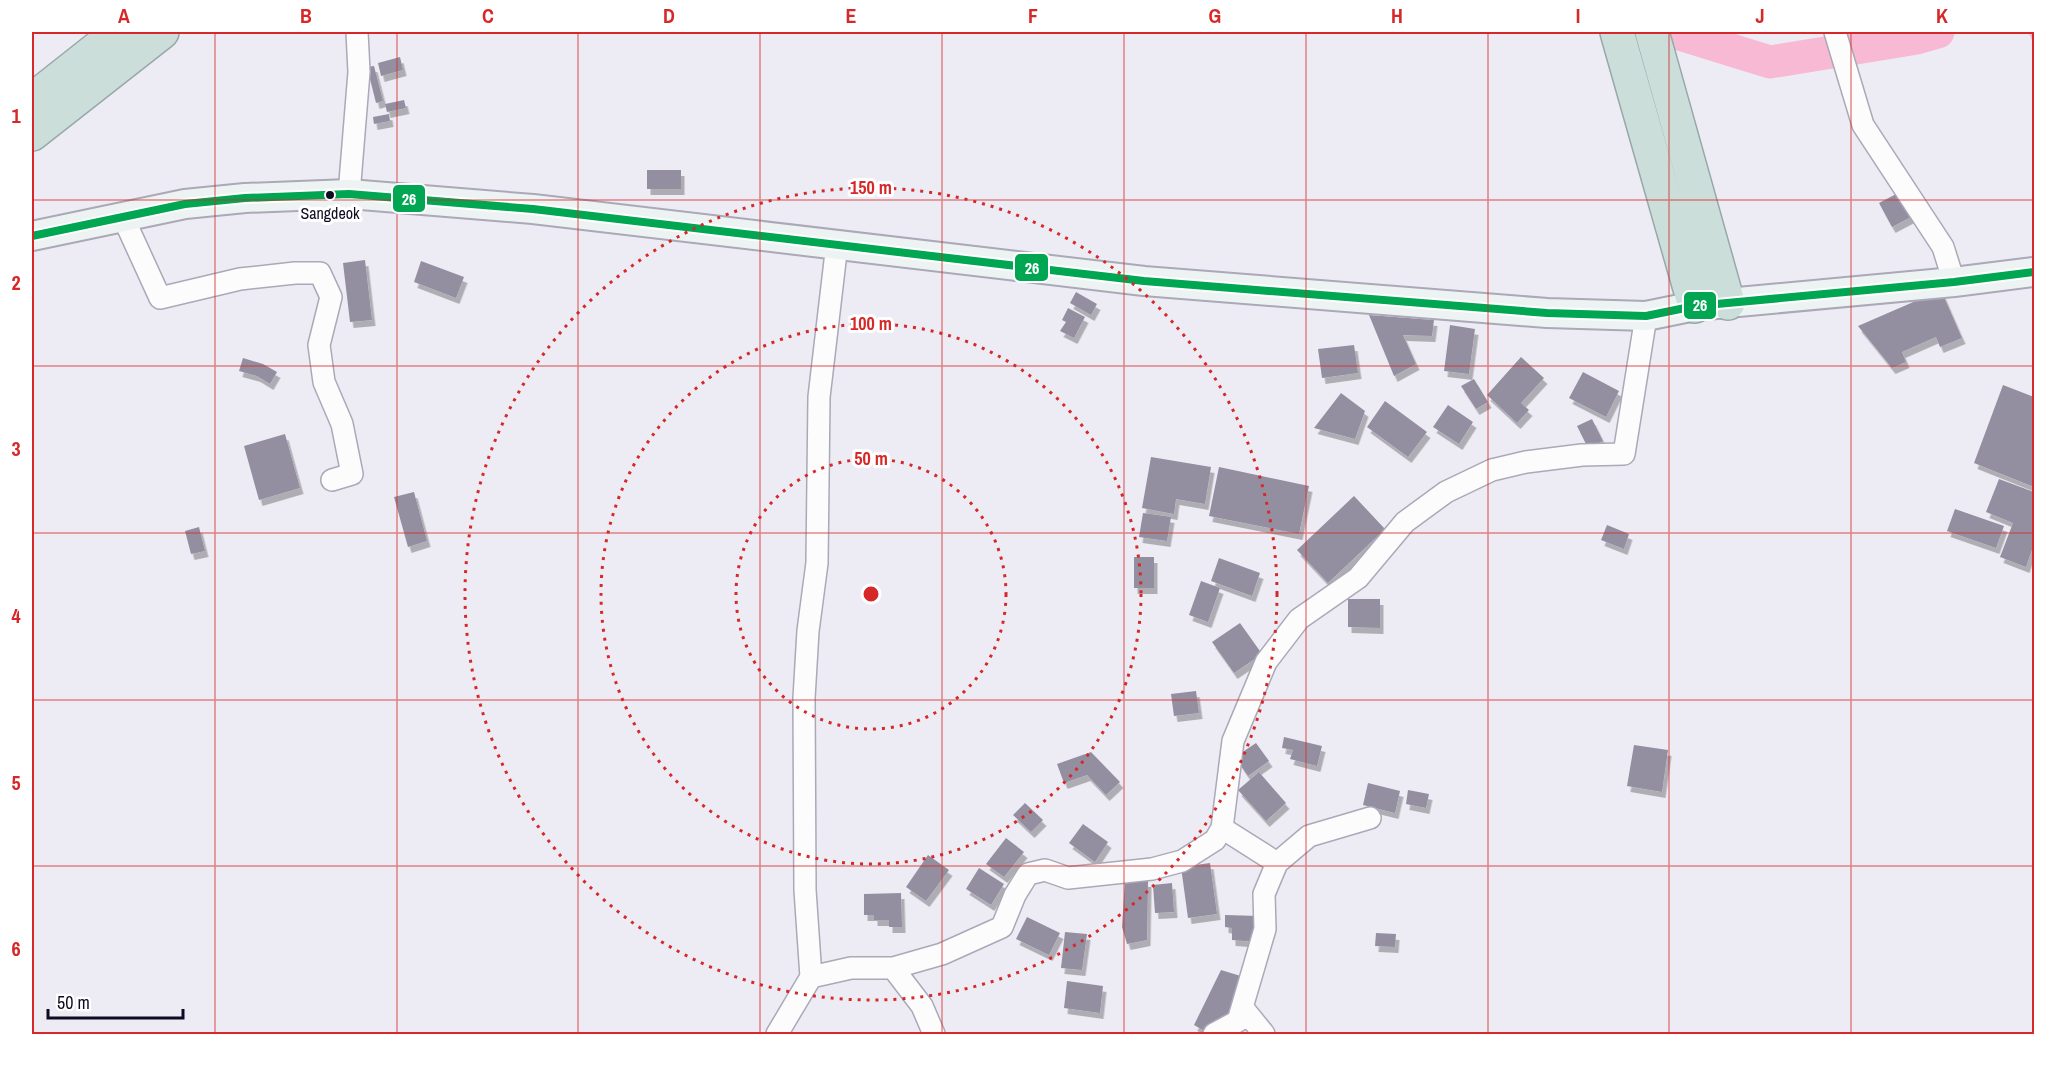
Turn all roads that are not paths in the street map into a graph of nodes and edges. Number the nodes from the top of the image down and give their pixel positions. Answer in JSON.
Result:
{"nodes":[{"id":1,"x":118,"y":32,"type":"edge"},
{"id":2,"x":162,"y":32,"type":"edge"},
{"id":3,"x":357,"y":32,"type":"edge"},
{"id":4,"x":1617,"y":32,"type":"edge"},
{"id":5,"x":1653,"y":32,"type":"edge"},
{"id":6,"x":1835,"y":32,"type":"edge"},
{"id":7,"x":32,"y":100,"type":"edge"},
{"id":8,"x":32,"y":134,"type":"edge"},
{"id":9,"x":349,"y":194,"type":"junction"},
{"id":10,"x":123,"y":217,"type":"junction"},
{"id":11,"x":32,"y":236,"type":"edge"},
{"id":12,"x":837,"y":244,"type":"junction"},
{"id":13,"x":2034,"y":272,"type":"edge"},
{"id":14,"x":1954,"y":282,"type":"junction"},
{"id":15,"x":1728,"y":303,"type":"junction"},
{"id":16,"x":1695,"y":306,"type":"junction"},
{"id":17,"x":1646,"y":316,"type":"junction"},
{"id":18,"x":332,"y":480,"type":"dead end"},
{"id":19,"x":1370,"y":818,"type":"dead end"},
{"id":20,"x":1222,"y":828,"type":"junction"},
{"id":21,"x":1277,"y":863,"type":"junction"},
{"id":22,"x":893,"y":968,"type":"junction"},
{"id":23,"x":811,"y":977,"type":"junction"},
{"id":24,"x":1242,"y":1007,"type":"junction"},
{"id":25,"x":777,"y":1035,"type":"edge"},
{"id":26,"x":934,"y":1035,"type":"edge"},
{"id":27,"x":1214,"y":1035,"type":"edge"},
{"id":28,"x":1264,"y":1035,"type":"edge"}],
"edges":[{"from":1,"to":7,"type":"highway"},
{"from":2,"to":8,"type":"highway"},
{"from":3,"to":9,"type":"street"},
{"from":4,"to":16,"type":"highway"},
{"from":5,"to":15,"type":"highway"},
{"from":6,"to":14,"type":"street"},
{"from":9,"to":10,"type":"main road"},
{"from":9,"to":12,"type":"main road"},
{"from":10,"to":11,"type":"main road"},
{"from":10,"to":18,"type":"street"},
{"from":12,"to":17,"type":"main road"},
{"from":12,"to":23,"type":"street"},
{"from":13,"to":14,"type":"main road"},
{"from":14,"to":15,"type":"main road"},
{"from":15,"to":16,"type":"main road"},
{"from":16,"to":17,"type":"main road"},
{"from":17,"to":20,"type":"street"},
{"from":19,"to":21,"type":"street"},
{"from":20,"to":21,"type":"street"},
{"from":20,"to":22,"type":"street"},
{"from":21,"to":24,"type":"street"},
{"from":22,"to":23,"type":"street"},
{"from":22,"to":26,"type":"street"},
{"from":23,"to":25,"type":"street"},
{"from":24,"to":27,"type":"street"},
{"from":24,"to":28,"type":"street"}]}
